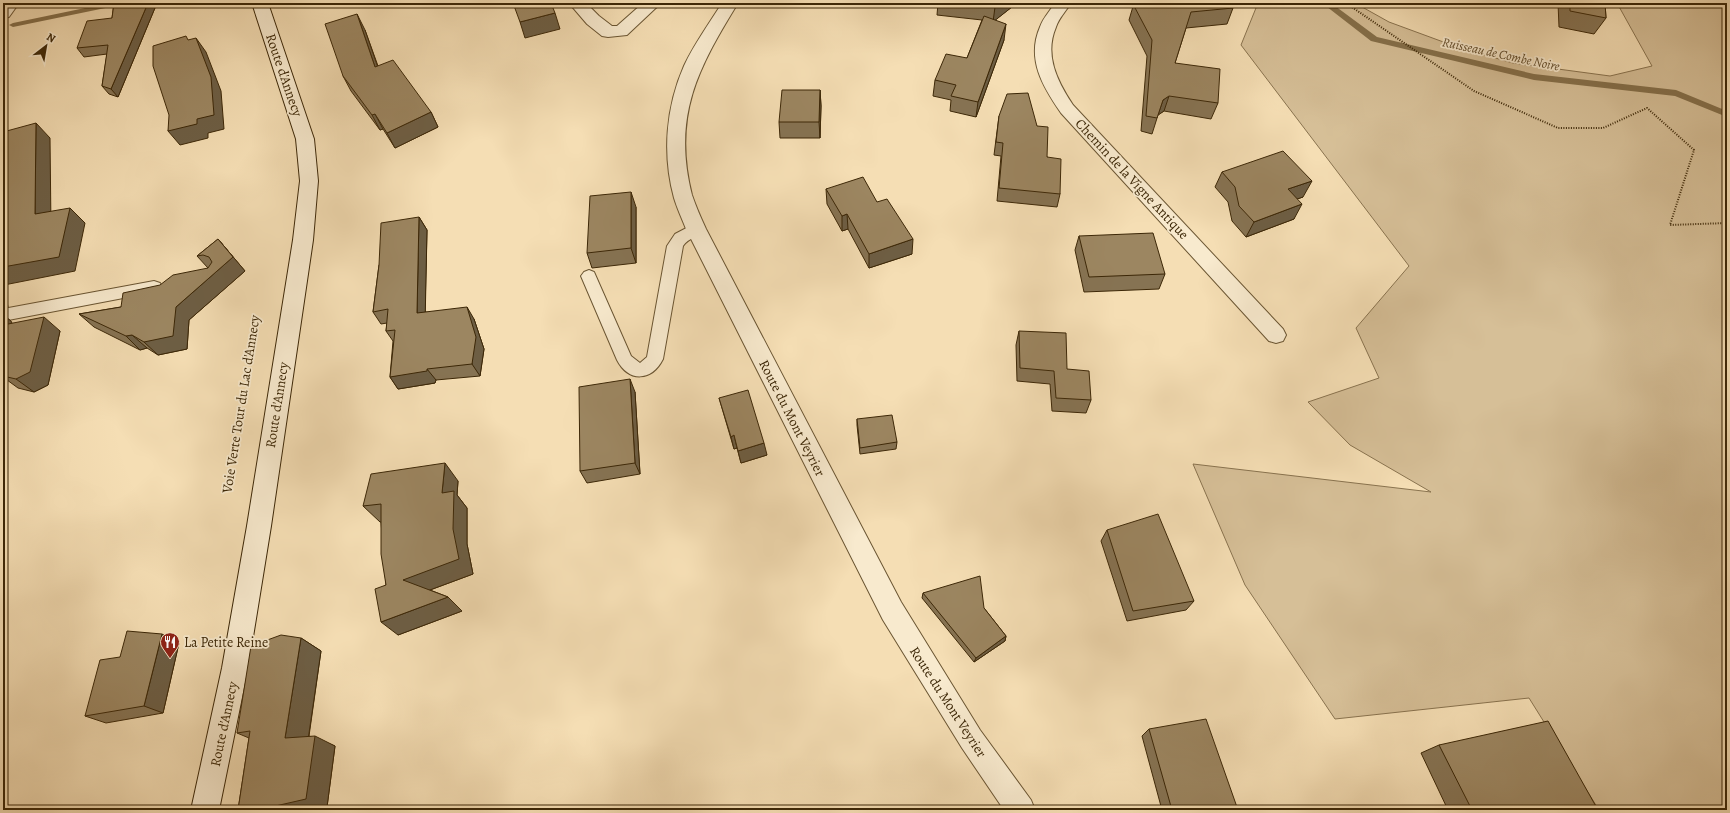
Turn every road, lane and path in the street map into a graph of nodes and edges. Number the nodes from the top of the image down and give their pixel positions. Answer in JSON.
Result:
{"nodes":[{"id":1,"x":11,"y":3,"type":"edge"},
{"id":2,"x":260,"y":3,"type":"edge"},
{"id":3,"x":577,"y":3,"type":"edge"},
{"id":4,"x":653,"y":3,"type":"edge"},
{"id":5,"x":730,"y":3,"type":"edge"},
{"id":6,"x":1063,"y":3,"type":"edge"},
{"id":7,"x":1346,"y":3,"type":"edge"},
{"id":8,"x":3,"y":13,"type":"edge"},
{"id":9,"x":1727,"y":223,"type":"edge"},
{"id":10,"x":696,"y":229,"type":"junction"},
{"id":11,"x":589,"y":276,"type":"dead end"},
{"id":12,"x":168,"y":285,"type":"edge"},
{"id":13,"x":3,"y":315,"type":"edge"},
{"id":14,"x":1276,"y":335,"type":"dead end"},
{"id":15,"x":205,"y":810,"type":"edge"},
{"id":16,"x":1021,"y":810,"type":"edge"}],
"edges":[{"from":1,"to":8,"type":"street"},
{"from":2,"to":15,"type":"street","name":"Route d'Annecy"},
{"from":3,"to":4,"type":"street"},
{"from":5,"to":10,"type":"street","name":"Route du Mont Veyrier"},
{"from":6,"to":14,"type":"street","name":"Chemin de la Vigne Antique"},
{"from":7,"to":9,"type":"path"},
{"from":10,"to":11,"type":"lane"},
{"from":10,"to":16,"type":"street","name":"Route du Mont Veyrier"},
{"from":12,"to":13,"type":"lane"}]}
